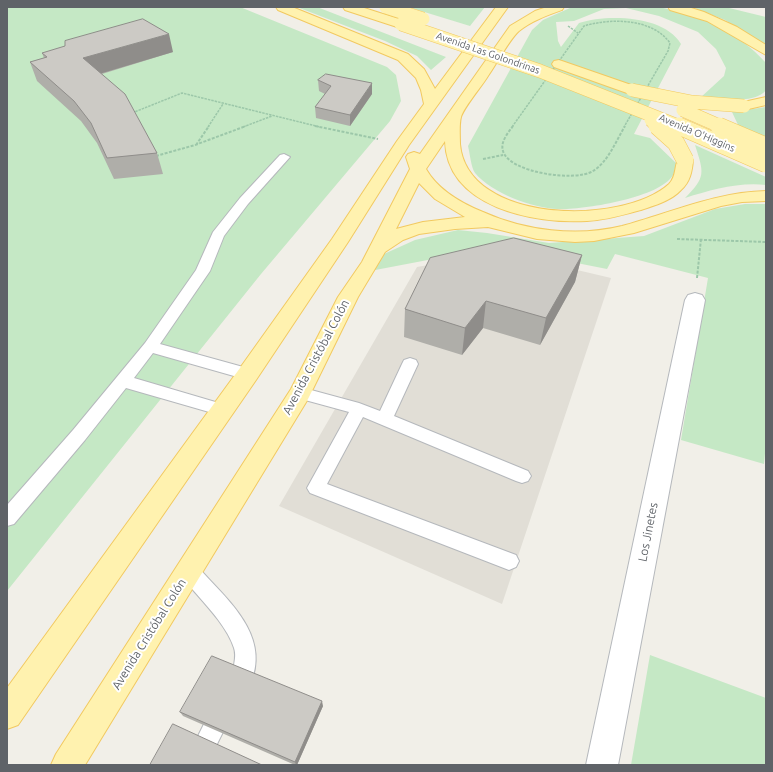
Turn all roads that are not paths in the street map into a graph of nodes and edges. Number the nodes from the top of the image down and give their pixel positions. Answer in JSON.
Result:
{"nodes":[{"id":1,"x":282,"y":7,"type":"edge"},
{"id":2,"x":386,"y":7,"type":"edge"},
{"id":3,"x":558,"y":7,"type":"edge"},
{"id":4,"x":674,"y":7,"type":"edge"},
{"id":5,"x":354,"y":9,"type":"edge"},
{"id":6,"x":501,"y":9,"type":"edge"},
{"id":7,"x":435,"y":22,"type":"dead end"},
{"id":8,"x":514,"y":29,"type":"junction"},
{"id":9,"x":471,"y":34,"type":"dead end"},
{"id":10,"x":514,"y":48,"type":"dead end"},
{"id":11,"x":766,"y":51,"type":"edge"},
{"id":12,"x":544,"y":59,"type":"dead end"},
{"id":13,"x":630,"y":96,"type":"junction"},
{"id":14,"x":766,"y":101,"type":"edge"},
{"id":15,"x":431,"y":105,"type":"junction"},
{"id":16,"x":454,"y":118,"type":"junction"},
{"id":17,"x":407,"y":138,"type":"junction"},
{"id":18,"x":766,"y":146,"type":"edge"},
{"id":19,"x":284,"y":157,"type":"dead end"},
{"id":20,"x":766,"y":164,"type":"edge"},
{"id":21,"x":418,"y":169,"type":"junction"},
{"id":22,"x":759,"y":195,"type":"edge"},
{"id":23,"x":492,"y":222,"type":"junction"},
{"id":24,"x":378,"y":248,"type":"junction"},
{"id":25,"x":694,"y":300,"type":"road end"},
{"id":26,"x":150,"y":348,"type":"junction"},
{"id":27,"x":410,"y":364,"type":"dead end"},
{"id":28,"x":248,"y":374,"type":"junction"},
{"id":29,"x":122,"y":381,"type":"junction"},
{"id":30,"x":300,"y":393,"type":"junction"},
{"id":31,"x":359,"y":409,"type":"junction"},
{"id":32,"x":223,"y":410,"type":"junction"},
{"id":33,"x":384,"y":420,"type":"junction"},
{"id":34,"x":522,"y":476,"type":"dead end"},
{"id":35,"x":7,"y":518,"type":"edge"},
{"id":36,"x":509,"y":561,"type":"dead end"},
{"id":37,"x":188,"y":570,"type":"junction"},
{"id":38,"x":244,"y":674,"type":"edge"},
{"id":39,"x":7,"y":714,"type":"edge"},
{"id":40,"x":67,"y":765,"type":"edge"},
{"id":41,"x":602,"y":765,"type":"edge"}],
"edges":[{"from":1,"to":15,"type":"main road"},
{"from":2,"to":7,"type":"main road","name":"Avenida Las Golondrinas","bridge":true},
{"from":3,"to":8,"type":"main road"},
{"from":4,"to":11,"type":"main road"},
{"from":5,"to":13,"type":"main road","name":"Avenida Las Golondrinas","bridge":true},
{"from":6,"to":8,"type":"main road"},
{"from":6,"to":15,"type":"main road"},
{"from":8,"to":16,"type":"main road","name":"Avenida Cristóbal Colón"},
{"from":9,"to":10,"type":"main road","name":"Avenida Las Golondrinas"},
{"from":12,"to":13,"type":"main road","name":"Avenida Las Golondrinas"},
{"from":13,"to":14,"type":"main road","bridge":true},
{"from":13,"to":16,"type":"main road","bridge":true},
{"from":13,"to":18,"type":"main road","name":"Avenida O'Higgins","bridge":true},
{"from":13,"to":20,"type":"main road","name":"Avenida O'Higgins","bridge":true},
{"from":15,"to":17,"type":"main road"},
{"from":16,"to":21,"type":"main road","name":"Avenida Cristóbal Colón"},
{"from":17,"to":21,"type":"main road"},
{"from":17,"to":28,"type":"main road"},
{"from":19,"to":26,"type":"lane"},
{"from":21,"to":23,"type":"main road"},
{"from":21,"to":24,"type":"main road","name":"Avenida Cristóbal Colón"},
{"from":22,"to":23,"type":"main road"},
{"from":23,"to":24,"type":"main road"},
{"from":24,"to":30,"type":"main road","name":"Avenida Cristóbal Colón"},
{"from":25,"to":41,"type":"street","name":"Los Jinetes"},
{"from":26,"to":28,"type":"lane"},
{"from":26,"to":29,"type":"lane"},
{"from":27,"to":33,"type":"lane"},
{"from":28,"to":32,"type":"main road"},
{"from":29,"to":32,"type":"lane"},
{"from":29,"to":35,"type":"lane"},
{"from":30,"to":31,"type":"lane"},
{"from":30,"to":37,"type":"main road","name":"Avenida Cristóbal Colón"},
{"from":31,"to":33,"type":"lane"},
{"from":31,"to":36,"type":"lane"},
{"from":32,"to":39,"type":"main road"},
{"from":33,"to":34,"type":"lane"},
{"from":37,"to":38,"type":"lane"},
{"from":37,"to":40,"type":"main road","name":"Avenida Cristóbal Colón"}]}
